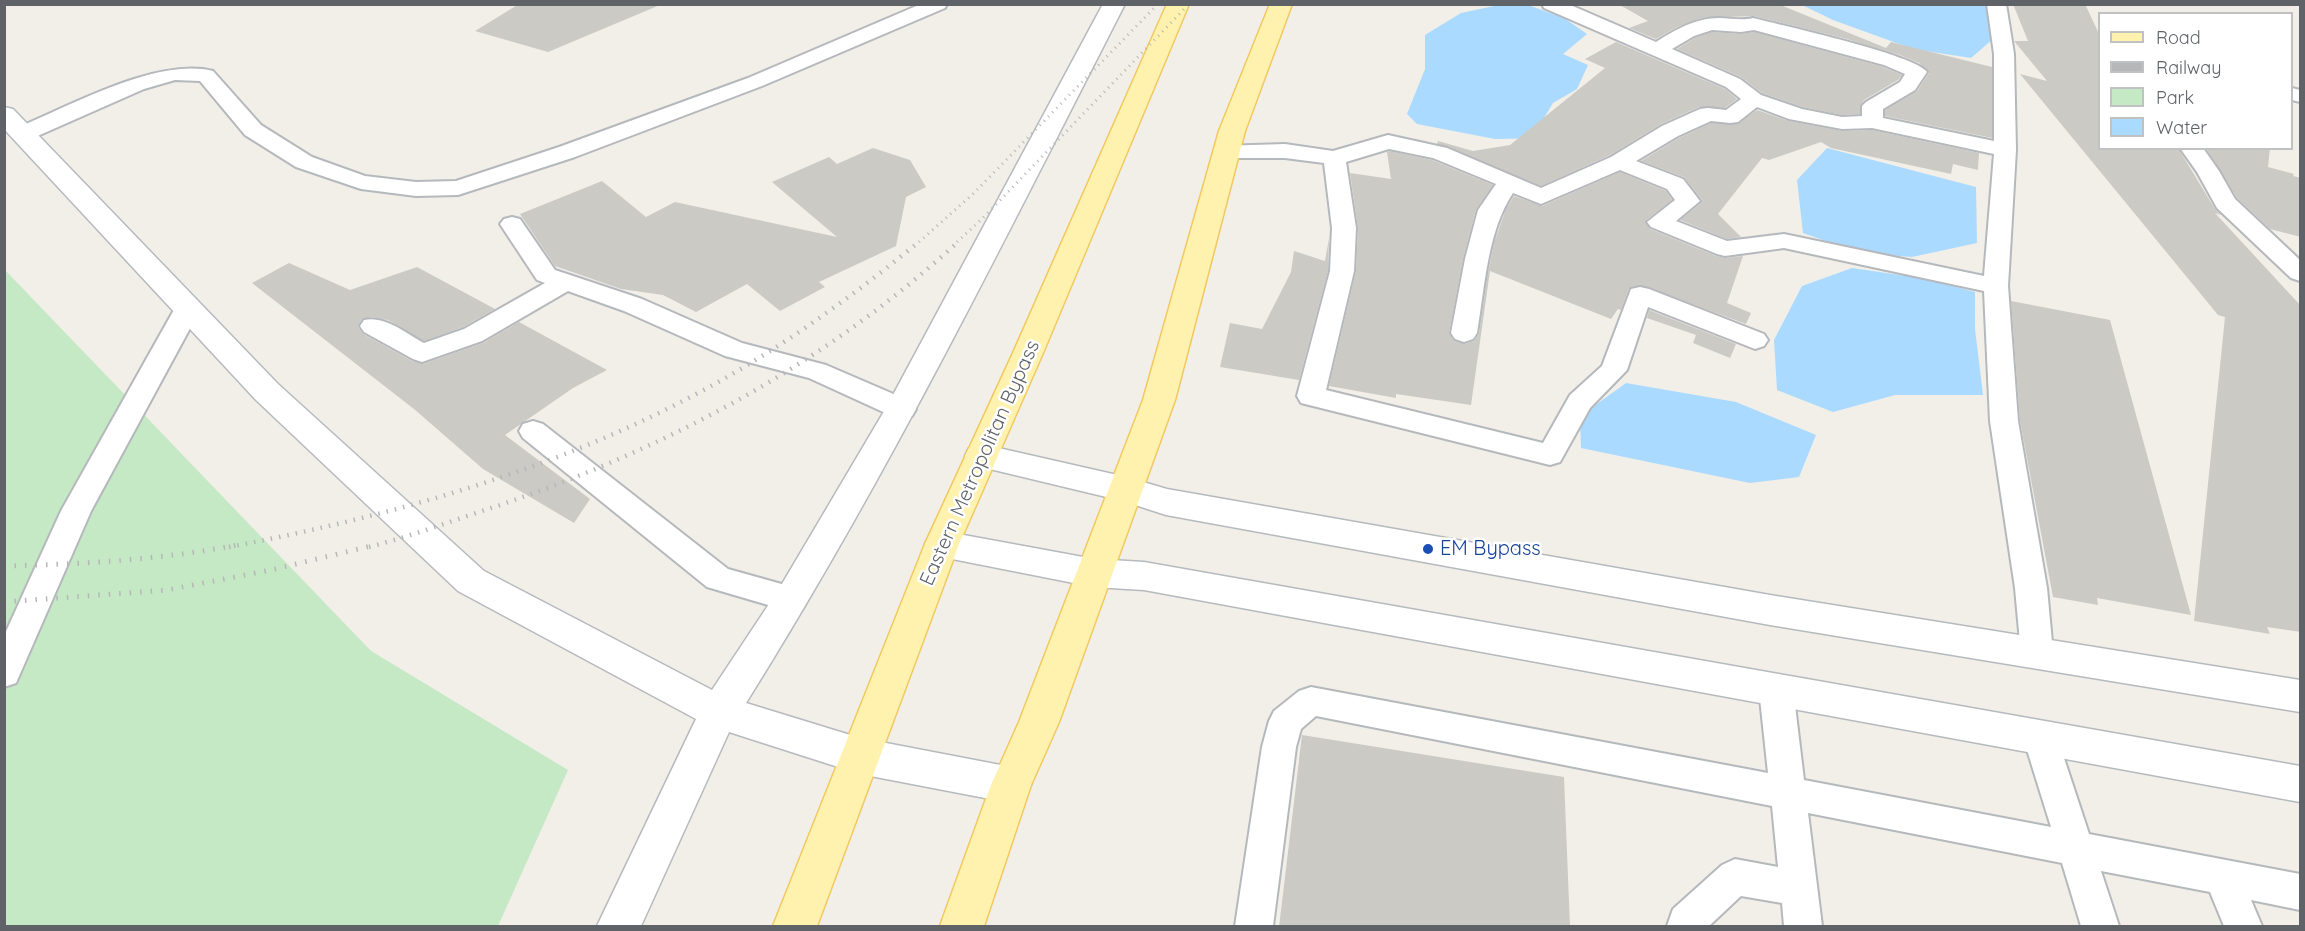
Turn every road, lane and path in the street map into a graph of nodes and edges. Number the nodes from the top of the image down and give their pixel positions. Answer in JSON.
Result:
{"nodes":[{"id":1,"x":938,"y":4,"type":"edge"},
{"id":2,"x":1114,"y":4,"type":"edge"},
{"id":3,"x":1178,"y":4,"type":"edge"},
{"id":4,"x":1281,"y":4,"type":"edge"},
{"id":5,"x":1551,"y":4,"type":"edge"},
{"id":6,"x":1996,"y":4,"type":"edge"},
{"id":7,"x":1657,"y":50,"type":"junction"},
{"id":8,"x":1754,"y":99,"type":"junction"},
{"id":9,"x":1872,"y":122,"type":"junction"},
{"id":10,"x":15,"y":123,"type":"edge"},
{"id":11,"x":2004,"y":150,"type":"junction"},
{"id":12,"x":2192,"y":150,"type":"edge"},
{"id":13,"x":1227,"y":151,"type":"junction"},
{"id":14,"x":1334,"y":158,"type":"junction"},
{"id":15,"x":1619,"y":162,"type":"junction"},
{"id":16,"x":1509,"y":182,"type":"junction"},
{"id":17,"x":512,"y":224,"type":"dead end"},
{"id":18,"x":2301,"y":273,"type":"edge"},
{"id":19,"x":565,"y":282,"type":"junction"},
{"id":20,"x":1996,"y":286,"type":"junction"},
{"id":21,"x":188,"y":308,"type":"junction"},
{"id":22,"x":373,"y":326,"type":"dead end"},
{"id":23,"x":1464,"y":333,"type":"dead end"},
{"id":24,"x":1755,"y":340,"type":"dead end"},
{"id":25,"x":902,"y":409,"type":"junction"},
{"id":26,"x":533,"y":431,"type":"dead end"},
{"id":27,"x":981,"y":456,"type":"junction"},
{"id":28,"x":1126,"y":489,"type":"junction"},
{"id":29,"x":942,"y":544,"type":"junction"},
{"id":30,"x":1094,"y":573,"type":"junction"},
{"id":31,"x":792,"y":599,"type":"junction"},
{"id":32,"x":2037,"y":653,"type":"junction"},
{"id":33,"x":4,"y":673,"type":"edge"},
{"id":34,"x":1776,"y":689,"type":"junction"},
{"id":35,"x":2301,"y":696,"type":"edge"},
{"id":36,"x":719,"y":712,"type":"junction"},
{"id":37,"x":2040,"y":737,"type":"junction"},
{"id":38,"x":860,"y":756,"type":"junction"},
{"id":39,"x":2301,"y":784,"type":"edge"},
{"id":40,"x":1011,"y":785,"type":"junction"},
{"id":41,"x":1788,"y":793,"type":"junction"},
{"id":42,"x":2077,"y":848,"type":"junction"},
{"id":43,"x":2222,"y":877,"type":"junction"},
{"id":44,"x":1799,"y":888,"type":"junction"},
{"id":45,"x":2301,"y":892,"type":"edge"},
{"id":46,"x":619,"y":927,"type":"edge"},
{"id":47,"x":795,"y":927,"type":"edge"},
{"id":48,"x":962,"y":927,"type":"edge"},
{"id":49,"x":1254,"y":927,"type":"edge"},
{"id":50,"x":1686,"y":927,"type":"edge"},
{"id":51,"x":1803,"y":927,"type":"edge"},
{"id":52,"x":2100,"y":927,"type":"edge"},
{"id":53,"x":2243,"y":927,"type":"edge"}],
"edges":[{"from":1,"to":10,"type":"lane"},
{"from":2,"to":25,"type":"street"},
{"from":3,"to":27,"type":"main road","name":"Eastern Metropolitan Bypass"},
{"from":4,"to":13,"type":"main road"},
{"from":5,"to":7,"type":"lane"},
{"from":6,"to":11,"type":"lane"},
{"from":7,"to":8,"type":"lane"},
{"from":7,"to":9,"type":"lane"},
{"from":8,"to":9,"type":"lane"},
{"from":8,"to":15,"type":"lane"},
{"from":9,"to":11,"type":"lane"},
{"from":10,"to":21,"type":"street"},
{"from":11,"to":20,"type":"lane"},
{"from":12,"to":18,"type":"lane"},
{"from":13,"to":14,"type":"lane"},
{"from":13,"to":28,"type":"main road"},
{"from":14,"to":16,"type":"lane"},
{"from":14,"to":24,"type":"lane"},
{"from":15,"to":16,"type":"lane"},
{"from":15,"to":20,"type":"lane"},
{"from":16,"to":23,"type":"lane"},
{"from":17,"to":19,"type":"lane"},
{"from":19,"to":22,"type":"lane"},
{"from":19,"to":25,"type":"lane"},
{"from":20,"to":32,"type":"lane"},
{"from":21,"to":33,"type":"lane"},
{"from":21,"to":36,"type":"street"},
{"from":25,"to":31,"type":"street"},
{"from":26,"to":31,"type":"lane"},
{"from":27,"to":28,"type":"street"},
{"from":27,"to":29,"type":"main road","name":"Eastern Metropolitan Bypass"},
{"from":28,"to":30,"type":"main road"},
{"from":28,"to":32,"type":"street"},
{"from":29,"to":30,"type":"street"},
{"from":29,"to":38,"type":"main road","name":"Eastern Metropolitan Bypass"},
{"from":30,"to":34,"type":"street"},
{"from":30,"to":40,"type":"main road"},
{"from":31,"to":36,"type":"street"},
{"from":32,"to":35,"type":"street"},
{"from":34,"to":37,"type":"street"},
{"from":34,"to":41,"type":"lane"},
{"from":36,"to":38,"type":"street"},
{"from":36,"to":46,"type":"street"},
{"from":37,"to":39,"type":"street"},
{"from":37,"to":42,"type":"lane"},
{"from":38,"to":40,"type":"street"},
{"from":38,"to":47,"type":"main road","name":"Eastern Metropolitan Bypass"},
{"from":40,"to":48,"type":"main road"},
{"from":41,"to":42,"type":"lane"},
{"from":41,"to":44,"type":"lane"},
{"from":41,"to":49,"type":"lane"},
{"from":42,"to":43,"type":"lane"},
{"from":42,"to":52,"type":"lane"},
{"from":43,"to":45,"type":"lane"},
{"from":43,"to":53,"type":"lane"},
{"from":44,"to":50,"type":"lane"},
{"from":44,"to":51,"type":"lane"}]}
